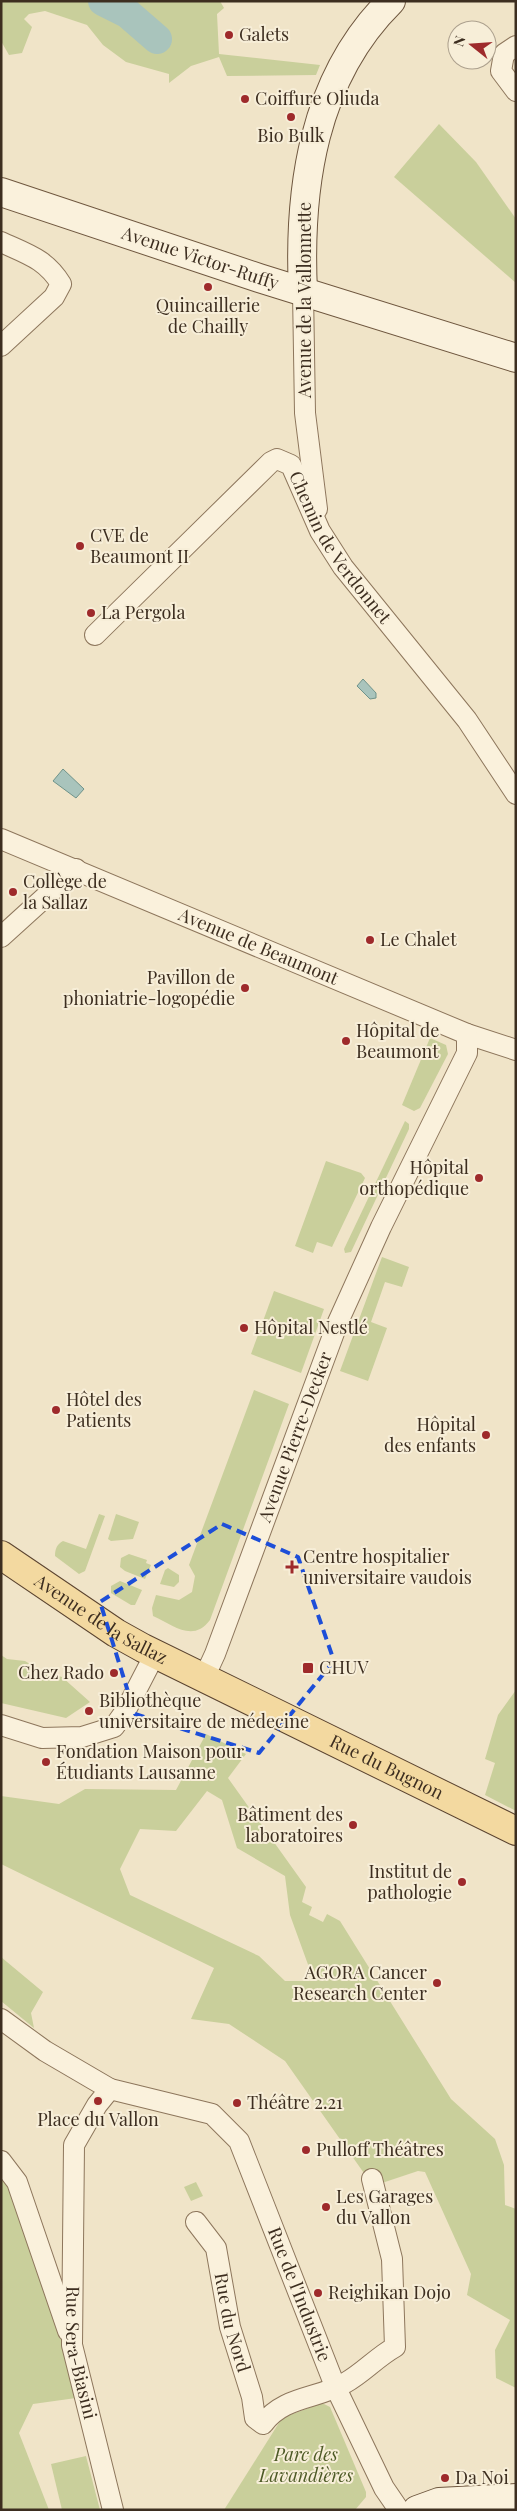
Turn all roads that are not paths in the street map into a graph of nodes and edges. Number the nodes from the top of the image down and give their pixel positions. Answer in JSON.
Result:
{"nodes":[{"id":1,"x":391,"y":1,"type":"edge"},
{"id":2,"x":516,"y":46,"type":"edge"},
{"id":3,"x":516,"y":91,"type":"edge"},
{"id":4,"x":1,"y":192,"type":"edge"},
{"id":5,"x":1,"y":242,"type":"edge"},
{"id":6,"x":303,"y":292,"type":"junction"},
{"id":7,"x":1,"y":346,"type":"edge"},
{"id":8,"x":516,"y":358,"type":"edge"},
{"id":9,"x":320,"y":531,"type":"junction"},
{"id":10,"x":95,"y":634,"type":"dead end"},
{"id":11,"x":516,"y":794,"type":"edge"},
{"id":12,"x":1,"y":839,"type":"edge"},
{"id":13,"x":76,"y":869,"type":"junction"},
{"id":14,"x":1,"y":937,"type":"edge"},
{"id":15,"x":467,"y":1034,"type":"junction"},
{"id":16,"x":516,"y":1050,"type":"edge"},
{"id":17,"x":1,"y":1555,"type":"edge"},
{"id":18,"x":155,"y":1654,"type":"junction"},
{"id":19,"x":203,"y":1680,"type":"junction"},
{"id":20,"x":1,"y":1725,"type":"edge"},
{"id":21,"x":516,"y":1831,"type":"edge"},
{"id":22,"x":1,"y":2018,"type":"edge"},
{"id":23,"x":110,"y":2089,"type":"junction"},
{"id":24,"x":1,"y":2161,"type":"edge"},
{"id":25,"x":372,"y":2179,"type":"dead end"},
{"id":26,"x":196,"y":2222,"type":"dead end"},
{"id":27,"x":72,"y":2345,"type":"junction"},
{"id":28,"x":335,"y":2386,"type":"junction"},
{"id":29,"x":516,"y":2498,"type":"edge"},
{"id":30,"x":113,"y":2510,"type":"edge"},
{"id":31,"x":399,"y":2510,"type":"edge"},
{"id":32,"x":417,"y":2510,"type":"edge"}],
"edges":[{"from":1,"to":6,"type":"street","name":"Avenue de la Vallonnette"},
{"from":2,"to":3,"type":"street"},
{"from":4,"to":6,"type":"street","name":"Avenue Victor-Ruffy"},
{"from":5,"to":7,"type":"street"},
{"from":6,"to":8,"type":"street","name":"Avenue Victor-Ruffy"},
{"from":6,"to":9,"type":"street","name":"Avenue de la Vallonnette"},
{"from":9,"to":10,"type":"street","name":"Chemin de Verdonnet"},
{"from":9,"to":11,"type":"street","name":"Chemin de Verdonnet"},
{"from":12,"to":13,"type":"street","name":"Avenue de Beaumont"},
{"from":13,"to":14,"type":"street"},
{"from":13,"to":15,"type":"street","name":"Avenue de Beaumont"},
{"from":15,"to":16,"type":"street","name":"Avenue de Beaumont"},
{"from":15,"to":19,"type":"street","name":"Avenue Pierre-Decker"},
{"from":17,"to":18,"type":"main road","name":"Avenue de la Sallaz"},
{"from":18,"to":19,"type":"main road","name":"Avenue de la Sallaz"},
{"from":18,"to":20,"type":"street"},
{"from":19,"to":21,"type":"main road","name":"Rue du Bugnon"},
{"from":22,"to":23,"type":"street"},
{"from":23,"to":27,"type":"street","name":"Rue Sera-Biasini"},
{"from":23,"to":28,"type":"street","name":"Rue de l'Industrie"},
{"from":24,"to":27,"type":"street"},
{"from":25,"to":28,"type":"street"},
{"from":26,"to":28,"type":"street","name":"Rue du Nord"},
{"from":27,"to":30,"type":"street","name":"Rue Sera-Biasini"},
{"from":28,"to":31,"type":"street","name":"Rue de l'Industrie"},
{"from":29,"to":32,"type":"street"}]}
